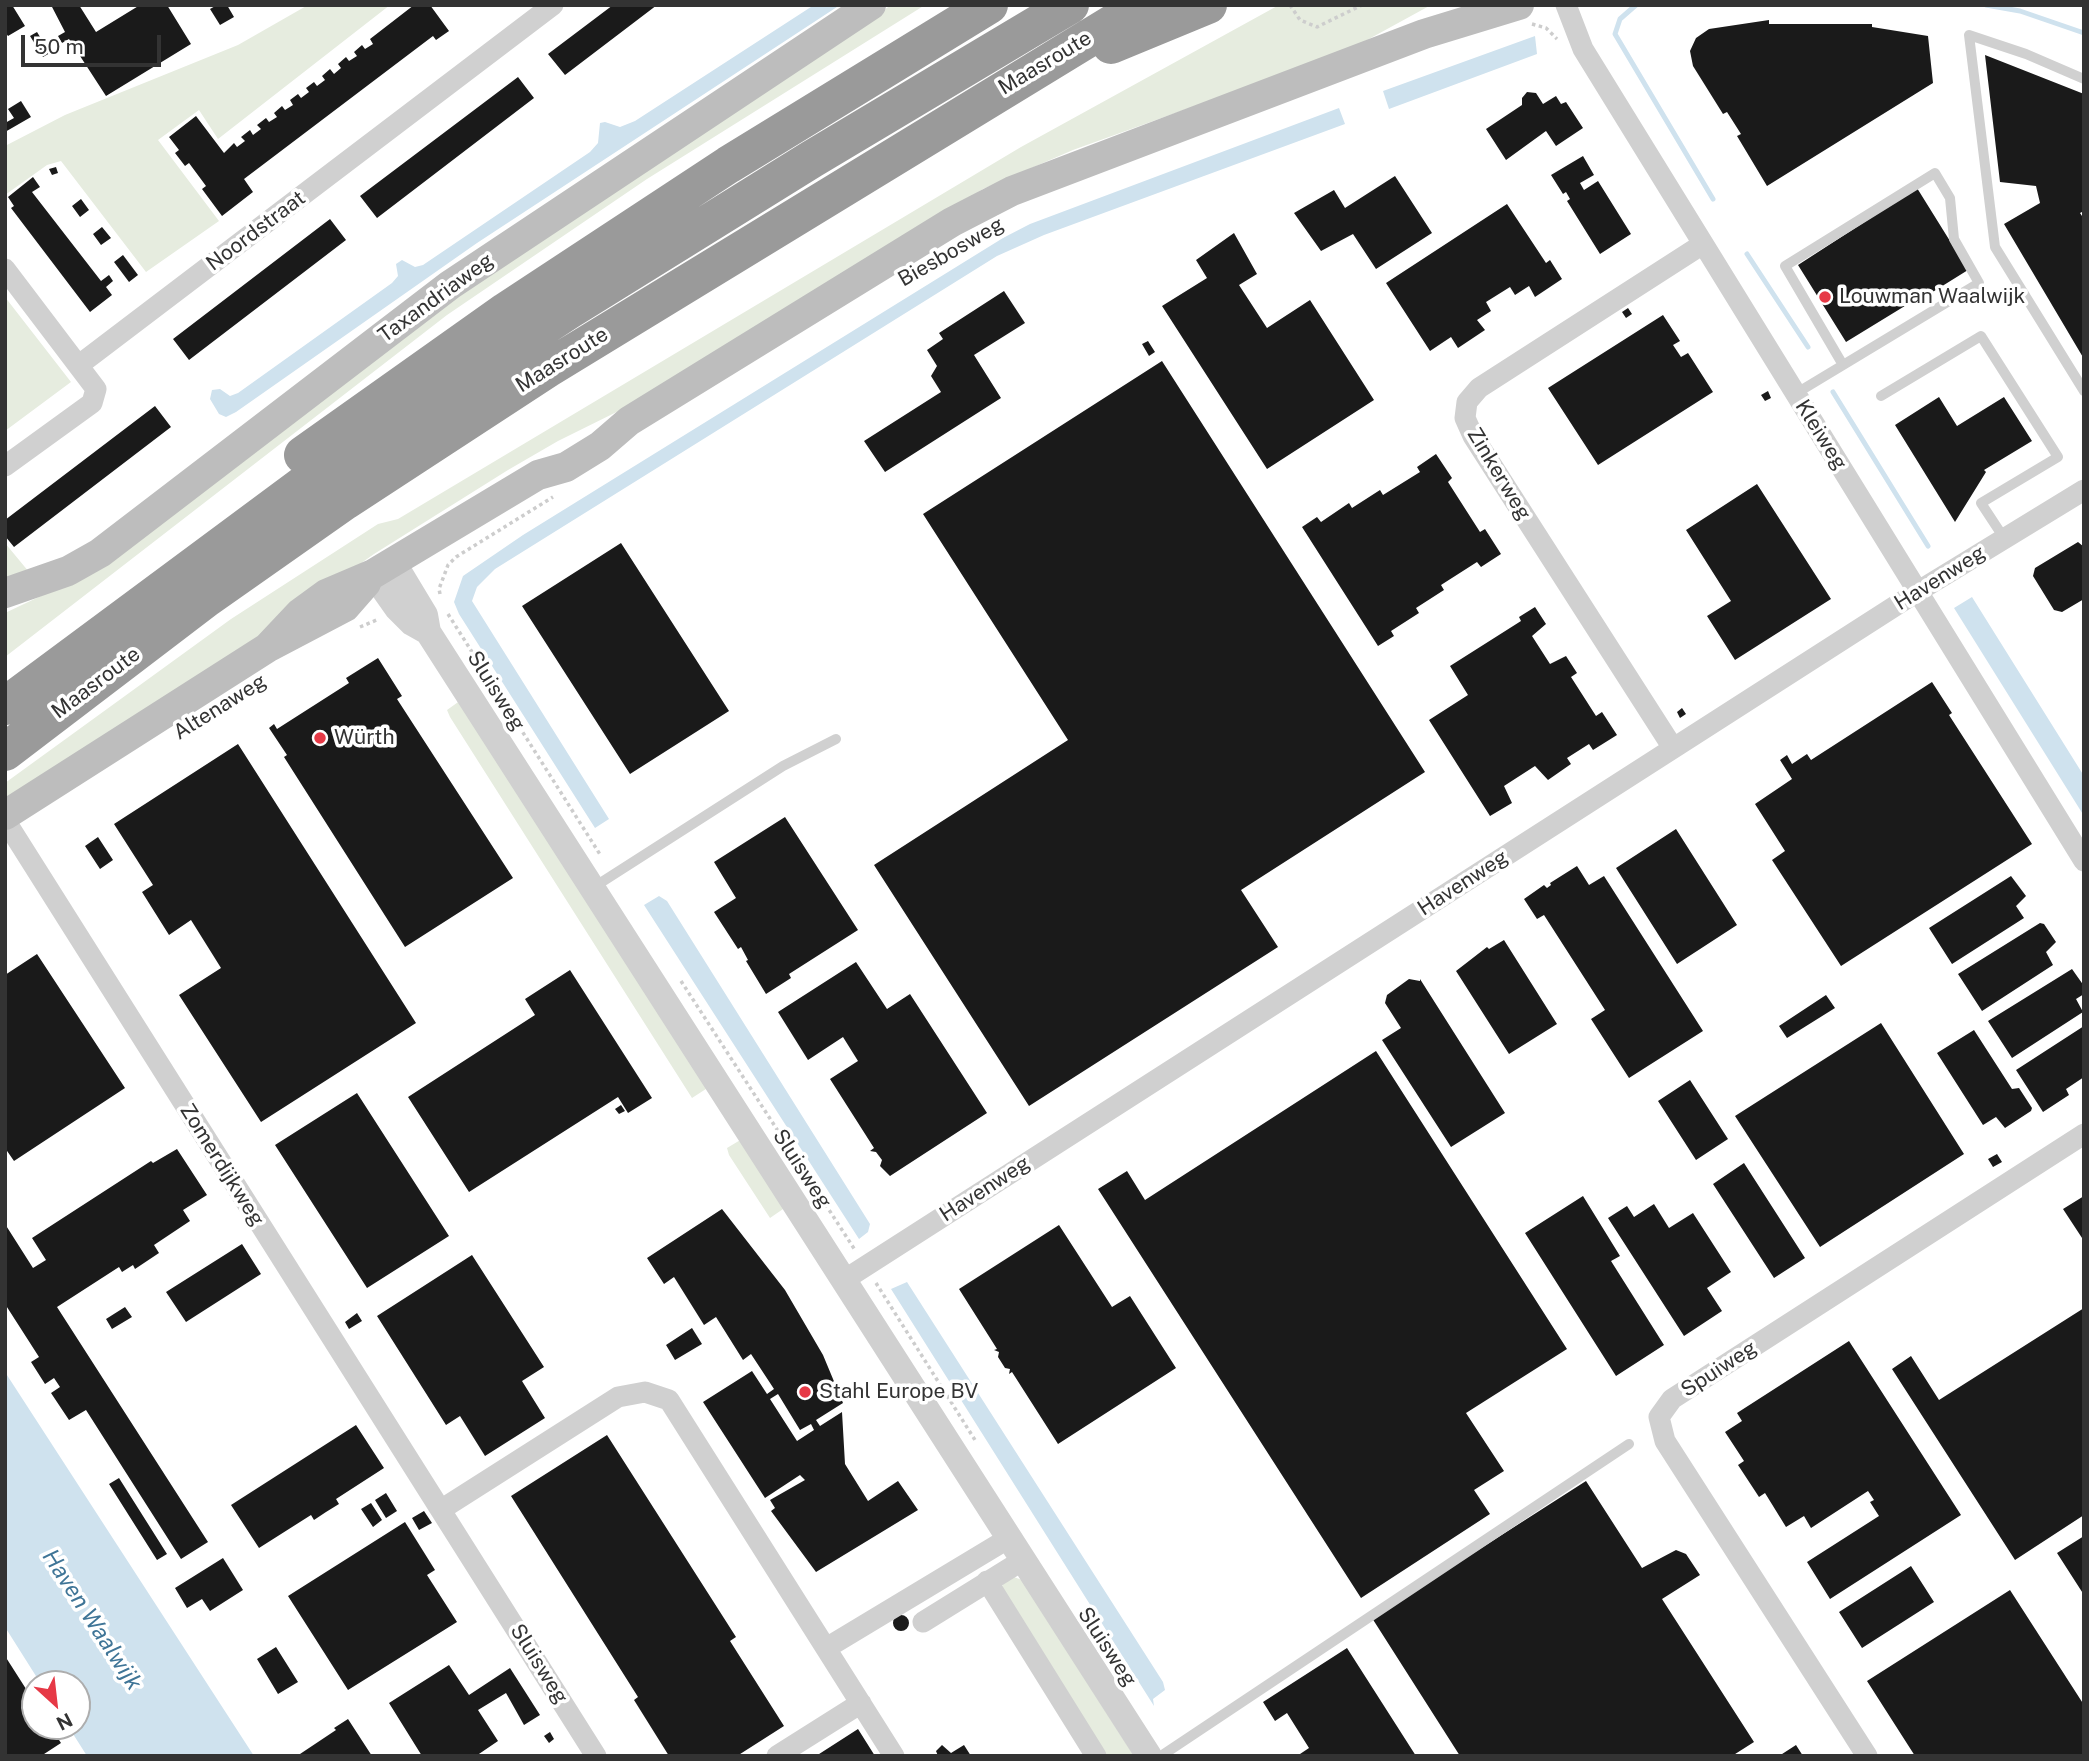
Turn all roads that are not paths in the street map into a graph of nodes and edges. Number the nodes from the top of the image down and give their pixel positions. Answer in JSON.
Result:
{"nodes":[{"id":1,"x":554,"y":5,"type":"edge"},
{"id":2,"x":871,"y":5,"type":"edge"},
{"id":3,"x":989,"y":5,"type":"edge"},
{"id":4,"x":1002,"y":5,"type":"edge"},
{"id":5,"x":1070,"y":5,"type":"edge"},
{"id":6,"x":1143,"y":5,"type":"edge"},
{"id":7,"x":1208,"y":5,"type":"edge"},
{"id":8,"x":1470,"y":5,"type":"edge"},
{"id":9,"x":1519,"y":5,"type":"edge"},
{"id":10,"x":1566,"y":5,"type":"edge"},
{"id":11,"x":1424,"y":34,"type":"junction"},
{"id":12,"x":932,"y":42,"type":"junction"},
{"id":13,"x":2084,"y":79,"type":"edge"},
{"id":14,"x":1011,"y":83,"type":"junction"},
{"id":15,"x":1703,"y":244,"type":"junction"},
{"id":16,"x":5,"y":269,"type":"edge"},
{"id":17,"x":79,"y":365,"type":"junction"},
{"id":18,"x":1843,"y":365,"type":"junction"},
{"id":19,"x":2084,"y":391,"type":"edge"},
{"id":20,"x":1795,"y":394,"type":"junction"},
{"id":21,"x":1881,"y":396,"type":"dead end"},
{"id":22,"x":5,"y":466,"type":"edge"},
{"id":23,"x":2084,"y":489,"type":"edge"},
{"id":24,"x":2004,"y":538,"type":"junction"},
{"id":25,"x":383,"y":568,"type":"junction"},
{"id":26,"x":1917,"y":592,"type":"junction"},
{"id":27,"x":5,"y":593,"type":"edge"},
{"id":28,"x":69,"y":657,"type":"junction"},
{"id":29,"x":5,"y":706,"type":"edge"},
{"id":30,"x":836,"y":739,"type":"dead end"},
{"id":31,"x":1673,"y":748,"type":"junction"},
{"id":32,"x":5,"y":752,"type":"edge"},
{"id":33,"x":5,"y":818,"type":"edge"},
{"id":34,"x":2084,"y":861,"type":"edge"},
{"id":35,"x":603,"y":882,"type":"junction"},
{"id":36,"x":2084,"y":1134,"type":"edge"},
{"id":37,"x":854,"y":1273,"type":"junction"},
{"id":38,"x":1629,"y":1444,"type":"dead end"},
{"id":39,"x":442,"y":1508,"type":"junction"},
{"id":40,"x":1009,"y":1538,"type":"junction"},
{"id":41,"x":1023,"y":1560,"type":"junction"},
{"id":42,"x":987,"y":1581,"type":"junction"},
{"id":43,"x":923,"y":1622,"type":"dead end"},
{"id":44,"x":828,"y":1647,"type":"junction"},
{"id":45,"x":861,"y":1703,"type":"junction"},
{"id":46,"x":596,"y":1756,"type":"edge"},
{"id":47,"x":777,"y":1756,"type":"edge"},
{"id":48,"x":894,"y":1756,"type":"edge"},
{"id":49,"x":1096,"y":1756,"type":"edge"},
{"id":50,"x":1149,"y":1756,"type":"edge"},
{"id":51,"x":1161,"y":1756,"type":"edge"},
{"id":52,"x":1867,"y":1756,"type":"edge"}],
"edges":[{"from":1,"to":17,"type":"street","name":"Noordstraat"},
{"from":2,"to":27,"type":"main road","name":"Taxandriaweg"},
{"from":3,"to":12,"type":"highway"},
{"from":4,"to":12,"type":"highway"},
{"from":5,"to":28,"type":"highway","name":"Maasroute"},
{"from":6,"to":14,"type":"highway","name":"Maasroute"},
{"from":7,"to":14,"type":"highway"},
{"from":8,"to":11,"type":"main road","name":"Biesbosweg"},
{"from":9,"to":11,"type":"main road","name":"Biesbosweg"},
{"from":10,"to":15,"type":"street","name":"Kleiweg"},
{"from":11,"to":25,"type":"main road","name":"Biesbosweg"},
{"from":12,"to":28,"type":"highway"},
{"from":13,"to":19,"type":"lane"},
{"from":14,"to":32,"type":"highway","name":"Maasroute"},
{"from":15,"to":20,"type":"street","name":"Kleiweg"},
{"from":15,"to":31,"type":"street","name":"Zinkerweg"},
{"from":16,"to":17,"type":"street"},
{"from":17,"to":22,"type":"street"},
{"from":18,"to":18,"type":"lane"},
{"from":18,"to":20,"type":"lane"},
{"from":20,"to":26,"type":"street","name":"Kleiweg"},
{"from":21,"to":24,"type":"lane"},
{"from":23,"to":24,"type":"street","name":"Havenweg"},
{"from":24,"to":26,"type":"street","name":"Havenweg"},
{"from":25,"to":33,"type":"main road","name":"Altenaweg"},
{"from":25,"to":35,"type":"street","name":"Sluisweg"},
{"from":26,"to":31,"type":"street","name":"Havenweg"},
{"from":26,"to":34,"type":"street","name":"Kleiweg"},
{"from":28,"to":29,"type":"highway","name":"Maasroute"},
{"from":30,"to":35,"type":"lane"},
{"from":31,"to":37,"type":"street","name":"Havenweg"},
{"from":33,"to":39,"type":"street","name":"Zomerdijkweg"},
{"from":35,"to":37,"type":"street","name":"Sluisweg"},
{"from":36,"to":52,"type":"street","name":"Spuiweg"},
{"from":37,"to":40,"type":"street","name":"Sluisweg"},
{"from":38,"to":51,"type":"lane"},
{"from":39,"to":44,"type":"street"},
{"from":39,"to":46,"type":"street","name":"Sluisweg"},
{"from":40,"to":41,"type":"street","name":"Sluisweg"},
{"from":40,"to":44,"type":"street"},
{"from":41,"to":42,"type":"street"},
{"from":41,"to":50,"type":"street","name":"Sluisweg"},
{"from":42,"to":43,"type":"street"},
{"from":42,"to":49,"type":"street"},
{"from":44,"to":45,"type":"street"},
{"from":45,"to":47,"type":"street"},
{"from":45,"to":48,"type":"street"}]}
